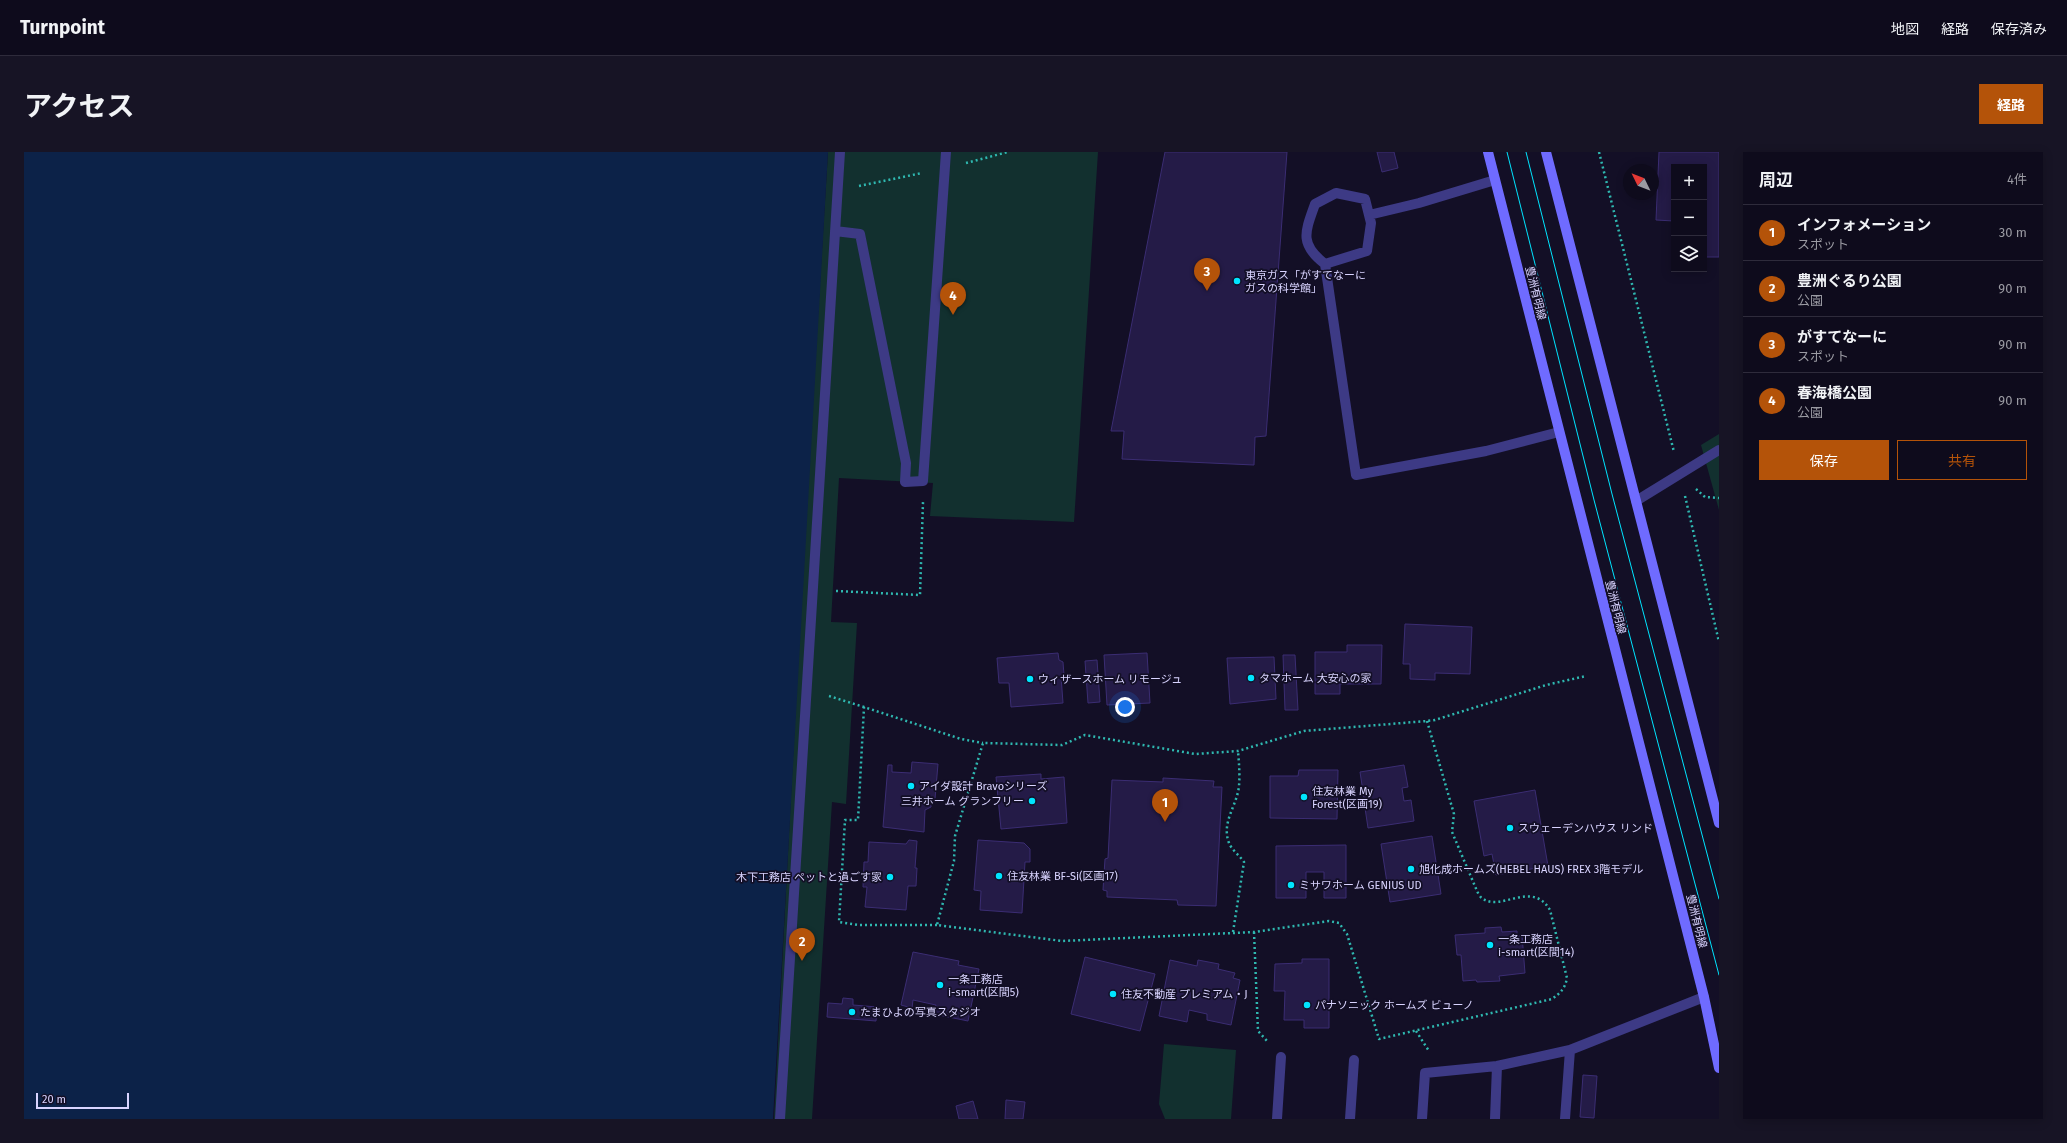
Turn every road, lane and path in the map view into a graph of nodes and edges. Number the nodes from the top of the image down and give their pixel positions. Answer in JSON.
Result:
{"nodes":[{"id":1,"x":840,"y":152,"type":"edge"},
{"id":2,"x":946,"y":152,"type":"edge"},
{"id":3,"x":1008,"y":152,"type":"edge"},
{"id":4,"x":1488,"y":152,"type":"edge"},
{"id":5,"x":1546,"y":152,"type":"edge"},
{"id":6,"x":1599,"y":152,"type":"edge"},
{"id":7,"x":945,"y":168,"type":"junction"},
{"id":8,"x":1495,"y":180,"type":"junction"},
{"id":9,"x":838,"y":191,"type":"junction"},
{"id":10,"x":1369,"y":215,"type":"junction"},
{"id":11,"x":834,"y":231,"type":"junction"},
{"id":12,"x":1325,"y":264,"type":"junction"},
{"id":13,"x":1559,"y":432,"type":"junction"},
{"id":14,"x":1719,"y":450,"type":"edge"},
{"id":15,"x":1680,"y":474,"type":"junction"},
{"id":16,"x":924,"y":481,"type":"junction"},
{"id":17,"x":1636,"y":501,"type":"junction"},
{"id":18,"x":836,"y":591,"type":"dead end"},
{"id":19,"x":1719,"y":642,"type":"edge"},
{"id":20,"x":1586,"y":676,"type":"dead end"},
{"id":21,"x":829,"y":696,"type":"dead end"},
{"id":22,"x":864,"y":706,"type":"junction"},
{"id":23,"x":1427,"y":721,"type":"junction"},
{"id":24,"x":983,"y":743,"type":"junction"},
{"id":25,"x":1238,"y":751,"type":"junction"},
{"id":26,"x":1719,"y":823,"type":"edge"},
{"id":27,"x":937,"y":925,"type":"junction"},
{"id":28,"x":1233,"y":932,"type":"junction"},
{"id":29,"x":1254,"y":932,"type":"junction"},
{"id":30,"x":1704,"y":997,"type":"junction"},
{"id":31,"x":1570,"y":1050,"type":"junction"},
{"id":32,"x":1281,"y":1057,"type":"joint"},
{"id":33,"x":1354,"y":1060,"type":"dead end"},
{"id":34,"x":1497,"y":1066,"type":"junction"},
{"id":35,"x":1719,"y":1068,"type":"edge"},
{"id":36,"x":780,"y":1119,"type":"edge"},
{"id":37,"x":1277,"y":1119,"type":"edge"},
{"id":38,"x":1350,"y":1119,"type":"edge"},
{"id":39,"x":1422,"y":1119,"type":"edge"},
{"id":40,"x":1495,"y":1119,"type":"edge"},
{"id":41,"x":1565,"y":1119,"type":"edge"}],
"edges":[{"from":1,"to":9,"type":"street"},
{"from":2,"to":7,"type":"street"},
{"from":3,"to":7,"type":"path"},
{"from":4,"to":8,"type":"main road","name":"豊洲有明線"},
{"from":5,"to":17,"type":"main road"},
{"from":6,"to":15,"type":"path"},
{"from":7,"to":9,"type":"path"},
{"from":7,"to":16,"type":"street"},
{"from":8,"to":10,"type":"street"},
{"from":8,"to":13,"type":"main road","name":"豊洲有明線"},
{"from":9,"to":11,"type":"street"},
{"from":10,"to":12,"type":"street"},
{"from":10,"to":12,"type":"street"},
{"from":11,"to":16,"type":"street"},
{"from":11,"to":36,"type":"street"},
{"from":12,"to":13,"type":"street"},
{"from":13,"to":30,"type":"main road","name":"豊洲有明線"},
{"from":14,"to":15,"type":"street"},
{"from":15,"to":17,"type":"street"},
{"from":15,"to":19,"type":"path"},
{"from":16,"to":18,"type":"path"},
{"from":17,"to":26,"type":"main road"},
{"from":20,"to":23,"type":"path"},
{"from":21,"to":22,"type":"path"},
{"from":22,"to":24,"type":"path"},
{"from":22,"to":27,"type":"path"},
{"from":23,"to":25,"type":"path"},
{"from":23,"to":29,"type":"path"},
{"from":24,"to":25,"type":"path"},
{"from":24,"to":27,"type":"path"},
{"from":25,"to":28,"type":"path"},
{"from":27,"to":28,"type":"path"},
{"from":28,"to":29,"type":"path"},
{"from":29,"to":32,"type":"path"},
{"from":30,"to":31,"type":"street"},
{"from":30,"to":35,"type":"main road","name":"豊洲有明線"},
{"from":31,"to":34,"type":"street"},
{"from":31,"to":41,"type":"street"},
{"from":32,"to":37,"type":"street"},
{"from":33,"to":38,"type":"street"},
{"from":34,"to":39,"type":"street"},
{"from":34,"to":40,"type":"street"}]}
